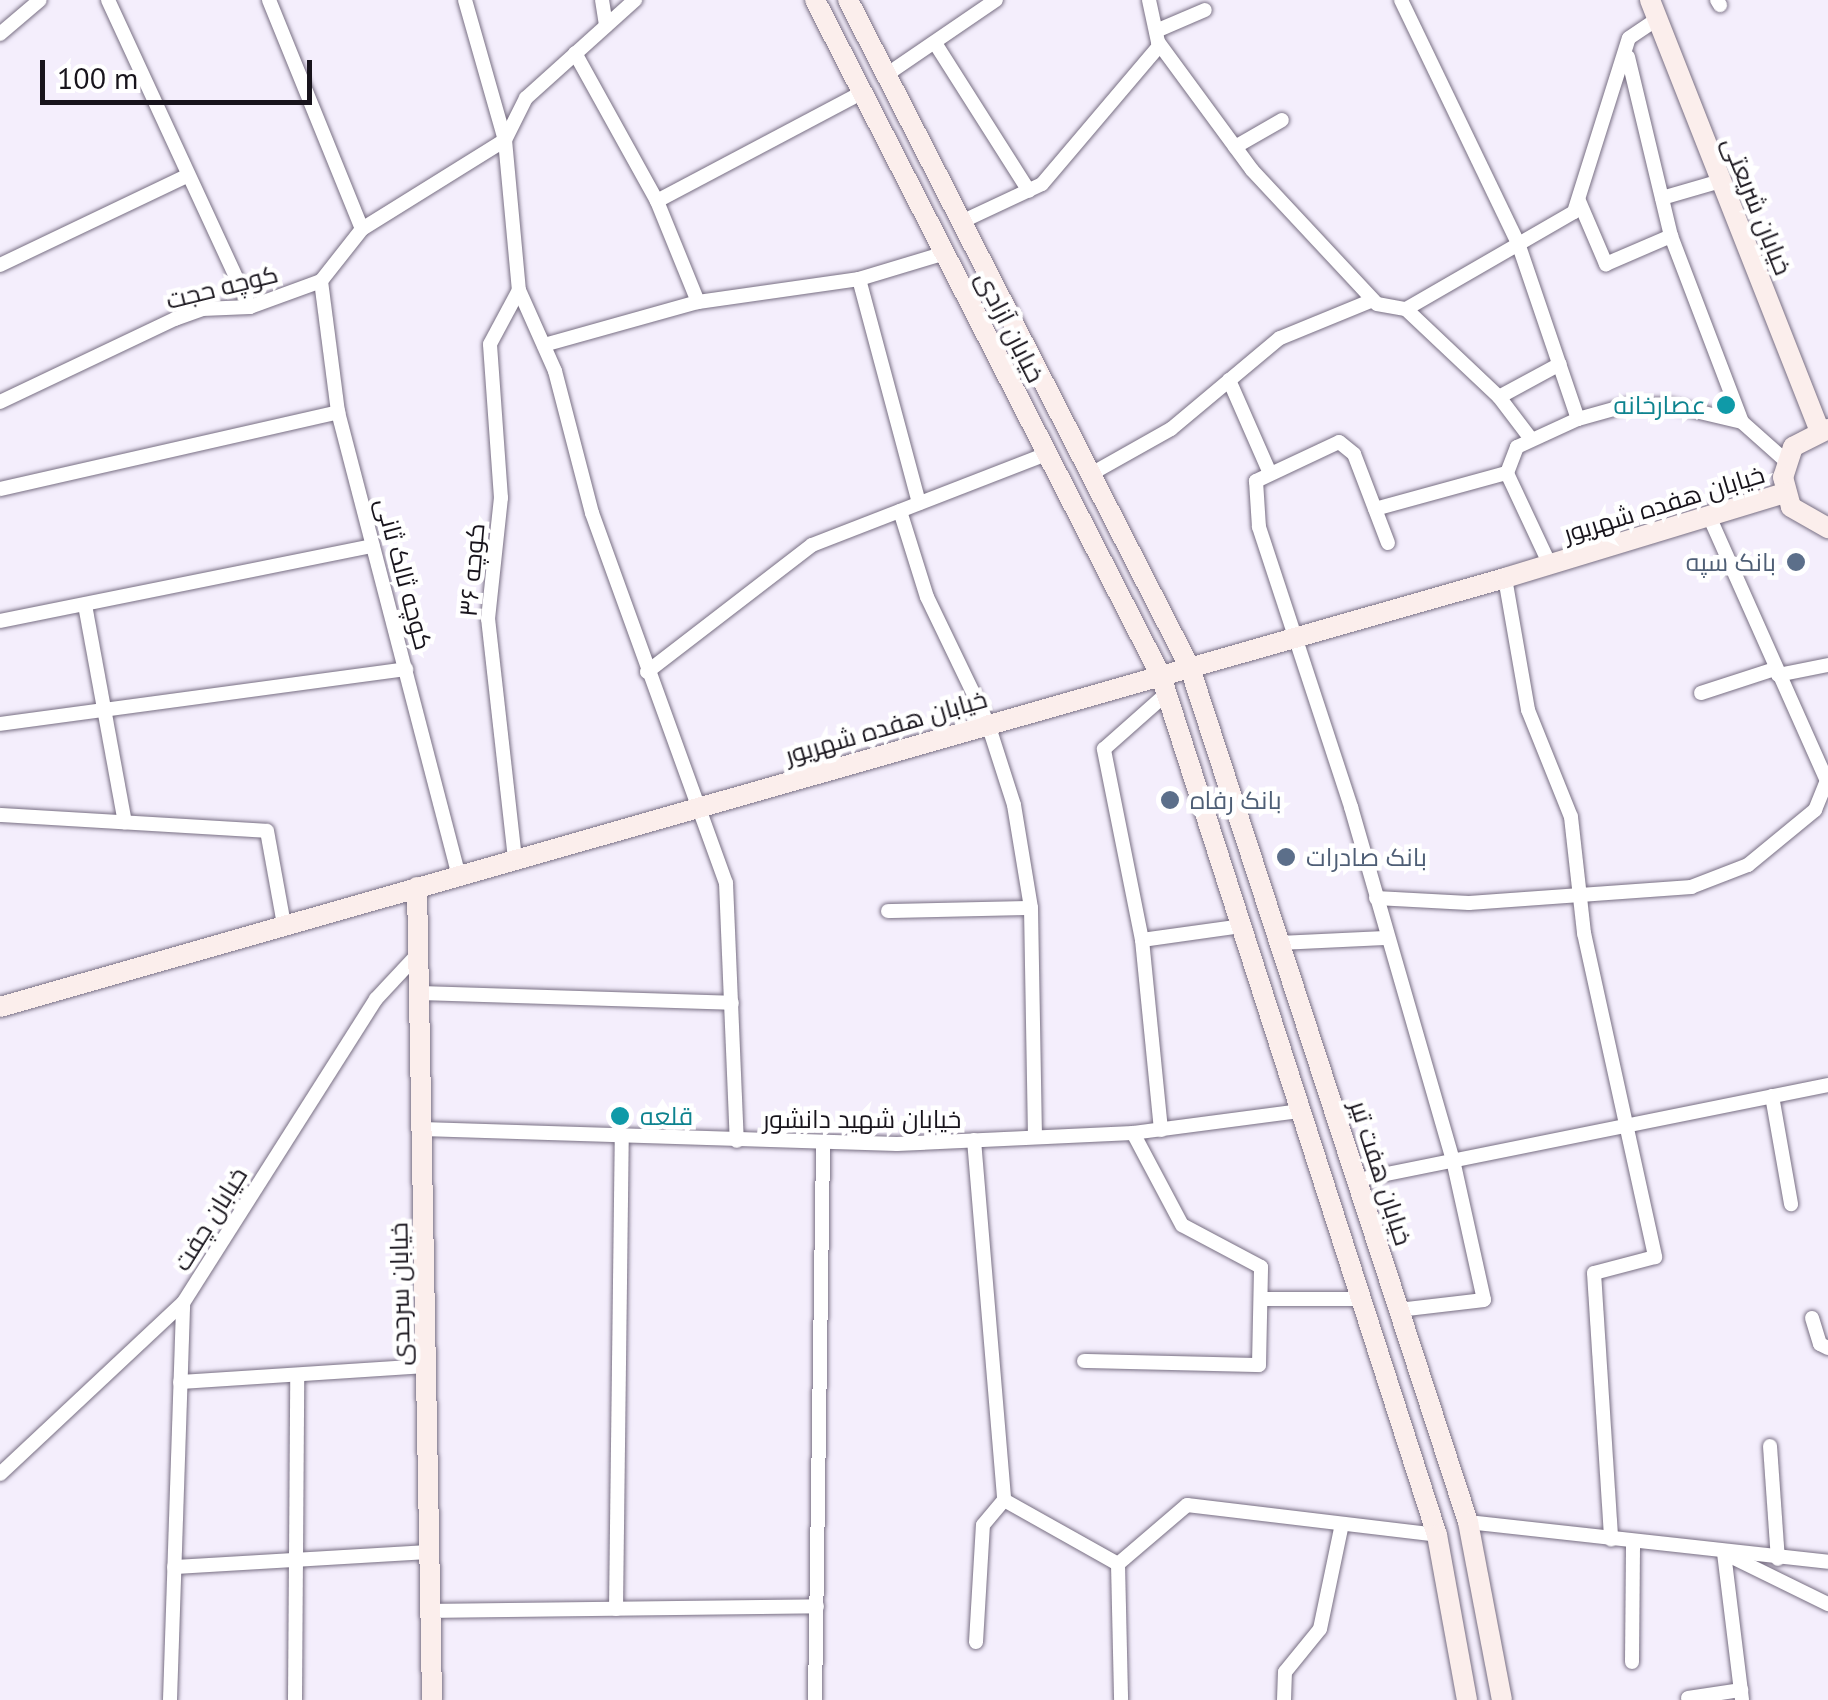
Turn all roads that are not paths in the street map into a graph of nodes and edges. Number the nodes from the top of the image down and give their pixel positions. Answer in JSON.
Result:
{"nodes":[{"id":1,"x":40,"y":0,"type":"edge"},
{"id":2,"x":108,"y":0,"type":"edge"},
{"id":3,"x":269,"y":0,"type":"edge"},
{"id":4,"x":465,"y":0,"type":"edge"},
{"id":5,"x":602,"y":0,"type":"edge"},
{"id":6,"x":635,"y":0,"type":"edge"},
{"id":7,"x":815,"y":0,"type":"edge"},
{"id":8,"x":848,"y":0,"type":"edge"},
{"id":9,"x":996,"y":0,"type":"edge"},
{"id":10,"x":1149,"y":0,"type":"edge"},
{"id":11,"x":1401,"y":0,"type":"edge"},
{"id":12,"x":1653,"y":9,"type":"edge"},
{"id":13,"x":1205,"y":10,"type":"dead end"},
{"id":14,"x":606,"y":26,"type":"junction"},
{"id":15,"x":0,"y":34,"type":"edge"},
{"id":16,"x":1158,"y":38,"type":"junction"},
{"id":17,"x":935,"y":44,"type":"junction"},
{"id":18,"x":1626,"y":52,"type":"junction"},
{"id":19,"x":576,"y":53,"type":"junction"},
{"id":20,"x":886,"y":75,"type":"junction"},
{"id":21,"x":862,"y":92,"type":"junction"},
{"id":22,"x":1282,"y":120,"type":"dead end"},
{"id":23,"x":505,"y":140,"type":"junction"},
{"id":24,"x":1235,"y":147,"type":"junction"},
{"id":25,"x":938,"y":175,"type":"junction"},
{"id":26,"x":188,"y":176,"type":"junction"},
{"id":27,"x":1720,"y":180,"type":"junction"},
{"id":28,"x":912,"y":190,"type":"junction"},
{"id":29,"x":1029,"y":191,"type":"junction"},
{"id":30,"x":1662,"y":198,"type":"junction"},
{"id":31,"x":657,"y":201,"type":"junction"},
{"id":32,"x":1579,"y":202,"type":"junction"},
{"id":33,"x":962,"y":222,"type":"junction"},
{"id":34,"x":362,"y":229,"type":"junction"},
{"id":35,"x":1671,"y":236,"type":"junction"},
{"id":36,"x":1518,"y":243,"type":"junction"},
{"id":37,"x":945,"y":253,"type":"junction"},
{"id":38,"x":0,"y":265,"type":"edge"},
{"id":39,"x":860,"y":278,"type":"junction"},
{"id":40,"x":321,"y":281,"type":"junction"},
{"id":41,"x":519,"y":290,"type":"junction"},
{"id":42,"x":1372,"y":300,"type":"junction"},
{"id":43,"x":698,"y":302,"type":"junction"},
{"id":44,"x":250,"y":306,"type":"junction"},
{"id":45,"x":1406,"y":309,"type":"junction"},
{"id":46,"x":544,"y":345,"type":"junction"},
{"id":47,"x":1560,"y":364,"type":"junction"},
{"id":48,"x":1229,"y":380,"type":"junction"},
{"id":49,"x":1498,"y":397,"type":"junction"},
{"id":50,"x":0,"y":402,"type":"edge"},
{"id":51,"x":338,"y":412,"type":"junction"},
{"id":52,"x":1578,"y":418,"type":"junction"},
{"id":53,"x":1742,"y":422,"type":"junction"},
{"id":54,"x":1824,"y":430,"type":"edge"},
{"id":55,"x":1531,"y":439,"type":"junction"},
{"id":56,"x":1047,"y":454,"type":"junction"},
{"id":57,"x":1786,"y":461,"type":"junction"},
{"id":58,"x":1269,"y":471,"type":"junction"},
{"id":59,"x":1507,"y":472,"type":"junction"},
{"id":60,"x":1091,"y":474,"type":"junction"},
{"id":61,"x":0,"y":489,"type":"edge"},
{"id":62,"x":1785,"y":492,"type":"junction"},
{"id":63,"x":919,"y":504,"type":"junction"},
{"id":64,"x":1375,"y":508,"type":"junction"},
{"id":65,"x":900,"y":511,"type":"junction"},
{"id":66,"x":1709,"y":516,"type":"junction"},
{"id":67,"x":1828,"y":528,"type":"edge"},
{"id":68,"x":1388,"y":543,"type":"dead end"},
{"id":69,"x":373,"y":546,"type":"junction"},
{"id":70,"x":1550,"y":566,"type":"junction"},
{"id":71,"x":1505,"y":578,"type":"junction"},
{"id":72,"x":1150,"y":590,"type":"junction"},
{"id":73,"x":1124,"y":604,"type":"junction"},
{"id":74,"x":85,"y":605,"type":"junction"},
{"id":75,"x":0,"y":621,"type":"edge"},
{"id":76,"x":1296,"y":637,"type":"junction"},
{"id":77,"x":1828,"y":664,"type":"edge"},
{"id":78,"x":1190,"y":668,"type":"junction"},
{"id":79,"x":406,"y":669,"type":"junction"},
{"id":80,"x":647,"y":672,"type":"junction"},
{"id":81,"x":1776,"y":672,"type":"junction"},
{"id":82,"x":1164,"y":685,"type":"junction"},
{"id":83,"x":1701,"y":693,"type":"dead end"},
{"id":84,"x":104,"y":710,"type":"junction"},
{"id":85,"x":0,"y":724,"type":"edge"},
{"id":86,"x":988,"y":724,"type":"junction"},
{"id":87,"x":1219,"y":758,"type":"junction"},
{"id":88,"x":1190,"y":767,"type":"junction"},
{"id":89,"x":1827,"y":780,"type":"edge"},
{"id":90,"x":696,"y":808,"type":"junction"},
{"id":91,"x":0,"y":815,"type":"edge"},
{"id":92,"x":125,"y":822,"type":"junction"},
{"id":93,"x":515,"y":859,"type":"junction"},
{"id":94,"x":459,"y":875,"type":"junction"},
{"id":95,"x":418,"y":887,"type":"junction"},
{"id":96,"x":1577,"y":893,"type":"junction"},
{"id":97,"x":1376,"y":898,"type":"junction"},
{"id":98,"x":1032,"y":908,"type":"junction"},
{"id":99,"x":888,"y":911,"type":"dead end"},
{"id":100,"x":284,"y":926,"type":"junction"},
{"id":101,"x":1241,"y":926,"type":"junction"},
{"id":102,"x":1384,"y":938,"type":"junction"},
{"id":103,"x":1142,"y":940,"type":"junction"},
{"id":104,"x":1280,"y":943,"type":"junction"},
{"id":105,"x":419,"y":954,"type":"junction"},
{"id":106,"x":420,"y":992,"type":"junction"},
{"id":107,"x":732,"y":1002,"type":"junction"},
{"id":108,"x":0,"y":1007,"type":"edge"},
{"id":109,"x":1828,"y":1085,"type":"edge"},
{"id":110,"x":1772,"y":1096,"type":"junction"},
{"id":111,"x":1332,"y":1105,"type":"junction"},
{"id":112,"x":1300,"y":1110,"type":"junction"},
{"id":113,"x":1628,"y":1122,"type":"junction"},
{"id":114,"x":422,"y":1130,"type":"junction"},
{"id":115,"x":1161,"y":1130,"type":"junction"},
{"id":116,"x":1133,"y":1133,"type":"junction"},
{"id":117,"x":622,"y":1136,"type":"junction"},
{"id":118,"x":1035,"y":1137,"type":"junction"},
{"id":119,"x":974,"y":1140,"type":"junction"},
{"id":120,"x":738,"y":1141,"type":"junction"},
{"id":121,"x":823,"y":1145,"type":"junction"},
{"id":122,"x":1453,"y":1160,"type":"junction"},
{"id":123,"x":1357,"y":1180,"type":"junction"},
{"id":124,"x":1791,"y":1204,"type":"dead end"},
{"id":125,"x":1361,"y":1299,"type":"junction"},
{"id":126,"x":1264,"y":1300,"type":"junction"},
{"id":127,"x":183,"y":1303,"type":"junction"},
{"id":128,"x":1399,"y":1310,"type":"junction"},
{"id":129,"x":1812,"y":1318,"type":"dead end"},
{"id":130,"x":1828,"y":1348,"type":"edge"},
{"id":131,"x":1084,"y":1361,"type":"dead end"},
{"id":132,"x":426,"y":1366,"type":"junction"},
{"id":133,"x":297,"y":1374,"type":"junction"},
{"id":134,"x":180,"y":1382,"type":"junction"},
{"id":135,"x":1770,"y":1446,"type":"dead end"},
{"id":136,"x":0,"y":1474,"type":"edge"},
{"id":137,"x":1004,"y":1500,"type":"junction"},
{"id":138,"x":1468,"y":1522,"type":"junction"},
{"id":139,"x":1342,"y":1524,"type":"junction"},
{"id":140,"x":1437,"y":1535,"type":"junction"},
{"id":141,"x":1611,"y":1539,"type":"junction"},
{"id":142,"x":1633,"y":1542,"type":"junction"},
{"id":143,"x":430,"y":1552,"type":"junction"},
{"id":144,"x":1724,"y":1553,"type":"junction"},
{"id":145,"x":1778,"y":1559,"type":"junction"},
{"id":146,"x":296,"y":1560,"type":"junction"},
{"id":147,"x":1828,"y":1562,"type":"edge"},
{"id":148,"x":1118,"y":1564,"type":"junction"},
{"id":149,"x":174,"y":1567,"type":"junction"},
{"id":150,"x":1828,"y":1604,"type":"edge"},
{"id":151,"x":817,"y":1606,"type":"junction"},
{"id":152,"x":616,"y":1608,"type":"junction"},
{"id":153,"x":430,"y":1611,"type":"junction"},
{"id":154,"x":976,"y":1642,"type":"dead end"},
{"id":155,"x":1632,"y":1662,"type":"dead end"},
{"id":156,"x":1741,"y":1695,"type":"edge"},
{"id":157,"x":1688,"y":1698,"type":"edge"},
{"id":158,"x":170,"y":1700,"type":"edge"},
{"id":159,"x":294,"y":1700,"type":"edge"},
{"id":160,"x":432,"y":1700,"type":"edge"},
{"id":161,"x":816,"y":1700,"type":"edge"},
{"id":162,"x":1121,"y":1700,"type":"edge"},
{"id":163,"x":1284,"y":1700,"type":"edge"},
{"id":164,"x":1467,"y":1700,"type":"edge"},
{"id":165,"x":1502,"y":1700,"type":"edge"}],
"edges":[{"from":1,"to":15,"type":"street"},
{"from":2,"to":26,"type":"street"},
{"from":3,"to":34,"type":"street"},
{"from":4,"to":23,"type":"street"},
{"from":5,"to":14,"type":"street"},
{"from":6,"to":14,"type":"street"},
{"from":7,"to":21,"type":"street","name":"خیابان آزادی"},
{"from":8,"to":20,"type":"street","name":"خیابان آزادی"},
{"from":9,"to":17,"type":"street"},
{"from":10,"to":16,"type":"street"},
{"from":11,"to":36,"type":"street"},
{"from":12,"to":18,"type":"street"},
{"from":12,"to":27,"type":"street","name":"خیابان شریعتی"},
{"from":13,"to":16,"type":"street"},
{"from":14,"to":19,"type":"street"},
{"from":16,"to":24,"type":"street"},
{"from":16,"to":29,"type":"street"},
{"from":17,"to":20,"type":"street"},
{"from":17,"to":29,"type":"street"},
{"from":18,"to":30,"type":"street"},
{"from":18,"to":32,"type":"street"},
{"from":19,"to":23,"type":"street"},
{"from":19,"to":31,"type":"street"},
{"from":20,"to":25,"type":"street","name":"خیابان آزادی"},
{"from":21,"to":28,"type":"street","name":"خیابان آزادی"},
{"from":21,"to":31,"type":"street"},
{"from":22,"to":24,"type":"street"},
{"from":23,"to":34,"type":"street"},
{"from":23,"to":41,"type":"street"},
{"from":24,"to":42,"type":"street"},
{"from":25,"to":28,"type":"street"},
{"from":25,"to":33,"type":"street","name":"خیابان آزادی"},
{"from":26,"to":38,"type":"street"},
{"from":26,"to":44,"type":"street"},
{"from":27,"to":30,"type":"street"},
{"from":27,"to":54,"type":"street","name":"خیابان شریعتی"},
{"from":28,"to":37,"type":"street","name":"خیابان آزادی"},
{"from":29,"to":33,"type":"street"},
{"from":30,"to":35,"type":"street"},
{"from":31,"to":43,"type":"street"},
{"from":32,"to":35,"type":"street"},
{"from":32,"to":36,"type":"street"},
{"from":33,"to":60,"type":"street","name":"خیابان آزادی"},
{"from":34,"to":40,"type":"street"},
{"from":35,"to":53,"type":"street"},
{"from":36,"to":45,"type":"street"},
{"from":36,"to":47,"type":"street"},
{"from":37,"to":39,"type":"street"},
{"from":37,"to":56,"type":"street","name":"خیابان آزادی"},
{"from":39,"to":43,"type":"street"},
{"from":39,"to":63,"type":"street"},
{"from":40,"to":44,"type":"street","name":"کوچه حجت"},
{"from":40,"to":51,"type":"street","name":"کوچه ثالک ثانی"},
{"from":41,"to":46,"type":"street"},
{"from":41,"to":93,"type":"street","name":"کوچه ۳۶"},
{"from":42,"to":45,"type":"street"},
{"from":42,"to":48,"type":"street"},
{"from":43,"to":46,"type":"street"},
{"from":44,"to":50,"type":"street","name":"کوچه حجت"},
{"from":45,"to":49,"type":"street"},
{"from":46,"to":80,"type":"street"},
{"from":47,"to":49,"type":"street"},
{"from":47,"to":52,"type":"street"},
{"from":48,"to":58,"type":"street"},
{"from":48,"to":60,"type":"street"},
{"from":49,"to":55,"type":"street"},
{"from":51,"to":61,"type":"street"},
{"from":51,"to":69,"type":"street","name":"کوچه ثالک ثانی"},
{"from":52,"to":53,"type":"street"},
{"from":52,"to":55,"type":"street"},
{"from":53,"to":57,"type":"street"},
{"from":54,"to":57,"type":"street"},
{"from":55,"to":59,"type":"street"},
{"from":56,"to":63,"type":"street"},
{"from":56,"to":73,"type":"street","name":"خیابان آزادی"},
{"from":57,"to":62,"type":"street"},
{"from":58,"to":64,"type":"street"},
{"from":58,"to":76,"type":"street"},
{"from":59,"to":64,"type":"street"},
{"from":59,"to":70,"type":"street"},
{"from":60,"to":72,"type":"street","name":"خیابان آزادی"},
{"from":62,"to":66,"type":"street","name":"خیابان هفده شهریور"},
{"from":62,"to":67,"type":"street"},
{"from":63,"to":65,"type":"street"},
{"from":64,"to":68,"type":"street"},
{"from":65,"to":80,"type":"street"},
{"from":65,"to":86,"type":"street"},
{"from":66,"to":70,"type":"street","name":"خیابان هفده شهریور"},
{"from":66,"to":81,"type":"street"},
{"from":69,"to":74,"type":"street"},
{"from":69,"to":79,"type":"street","name":"کوچه ثالک ثانی"},
{"from":70,"to":71,"type":"street","name":"خیابان هفده شهریور"},
{"from":71,"to":76,"type":"street","name":"خیابان هفده شهریور"},
{"from":71,"to":96,"type":"street"},
{"from":72,"to":73,"type":"street"},
{"from":72,"to":78,"type":"street","name":"خیابان آزادی"},
{"from":73,"to":82,"type":"street","name":"خیابان آزادی"},
{"from":74,"to":75,"type":"street"},
{"from":74,"to":84,"type":"street"},
{"from":76,"to":78,"type":"street","name":"خیابان هفده شهریور"},
{"from":76,"to":97,"type":"street"},
{"from":77,"to":81,"type":"street"},
{"from":78,"to":82,"type":"street","name":"خیابان هفده شهریور"},
{"from":78,"to":87,"type":"street","name":"خیابان هفت تیر"},
{"from":79,"to":84,"type":"street"},
{"from":79,"to":94,"type":"street","name":"کوچه ثالک ثانی"},
{"from":80,"to":90,"type":"street"},
{"from":81,"to":83,"type":"street"},
{"from":81,"to":89,"type":"street"},
{"from":82,"to":86,"type":"street","name":"خیابان هفده شهریور"},
{"from":82,"to":88,"type":"street"},
{"from":82,"to":103,"type":"street"},
{"from":84,"to":85,"type":"street"},
{"from":84,"to":92,"type":"street"},
{"from":86,"to":90,"type":"street","name":"خیابان هفده شهریور"},
{"from":86,"to":98,"type":"street"},
{"from":87,"to":88,"type":"street"},
{"from":87,"to":104,"type":"street","name":"خیابان هفت تیر"},
{"from":88,"to":101,"type":"street"},
{"from":89,"to":96,"type":"street"},
{"from":90,"to":93,"type":"street","name":"خیابان هفده شهریور"},
{"from":90,"to":107,"type":"street"},
{"from":91,"to":92,"type":"street"},
{"from":92,"to":100,"type":"street"},
{"from":93,"to":94,"type":"street","name":"خیابان هفده شهریور"},
{"from":94,"to":95,"type":"street","name":"خیابان هفده شهریور"},
{"from":95,"to":100,"type":"street","name":"خیابان هفده شهریور"},
{"from":95,"to":105,"type":"street","name":"خیابان سرحدی"},
{"from":96,"to":97,"type":"street"},
{"from":96,"to":113,"type":"street"},
{"from":97,"to":102,"type":"street"},
{"from":98,"to":99,"type":"street"},
{"from":98,"to":118,"type":"street"},
{"from":100,"to":108,"type":"street","name":"خیابان هفده شهریور"},
{"from":101,"to":103,"type":"street"},
{"from":101,"to":112,"type":"street"},
{"from":102,"to":104,"type":"street"},
{"from":102,"to":122,"type":"street"},
{"from":103,"to":115,"type":"street"},
{"from":104,"to":111,"type":"street","name":"خیابان هفت تیر"},
{"from":105,"to":106,"type":"street","name":"خیابان سرحدی"},
{"from":105,"to":127,"type":"street","name":"خیابان چفت"},
{"from":106,"to":107,"type":"street"},
{"from":106,"to":114,"type":"street","name":"خیابان سرحدی"},
{"from":107,"to":120,"type":"street"},
{"from":109,"to":110,"type":"street"},
{"from":110,"to":113,"type":"street"},
{"from":110,"to":124,"type":"street"},
{"from":111,"to":112,"type":"street"},
{"from":111,"to":123,"type":"street","name":"خیابان هفت تیر"},
{"from":112,"to":115,"type":"street","name":"خیابان شهید دانشور"},
{"from":112,"to":125,"type":"street"},
{"from":113,"to":122,"type":"street"},
{"from":113,"to":141,"type":"street"},
{"from":114,"to":117,"type":"street","name":"خیابان شهید دانشور"},
{"from":114,"to":132,"type":"street","name":"خیابان سرحدی"},
{"from":115,"to":116,"type":"street","name":"خیابان شهید دانشور"},
{"from":116,"to":118,"type":"street","name":"خیابان شهید دانشور"},
{"from":116,"to":126,"type":"street"},
{"from":117,"to":120,"type":"street","name":"خیابان شهید دانشور"},
{"from":117,"to":152,"type":"street"},
{"from":118,"to":119,"type":"street","name":"خیابان شهید دانشور"},
{"from":119,"to":121,"type":"street","name":"خیابان شهید دانشور"},
{"from":119,"to":137,"type":"street"},
{"from":120,"to":121,"type":"street","name":"خیابان شهید دانشور"},
{"from":121,"to":151,"type":"street"},
{"from":122,"to":123,"type":"street"},
{"from":122,"to":128,"type":"street"},
{"from":123,"to":128,"type":"street","name":"خیابان هفت تیر"},
{"from":125,"to":126,"type":"street"},
{"from":125,"to":140,"type":"street"},
{"from":126,"to":131,"type":"street"},
{"from":127,"to":134,"type":"street"},
{"from":127,"to":136,"type":"street","name":"خیابان چفت"},
{"from":128,"to":138,"type":"street","name":"خیابان هفت تیر"},
{"from":129,"to":130,"type":"street"},
{"from":132,"to":133,"type":"street"},
{"from":132,"to":143,"type":"street","name":"خیابان سرحدی"},
{"from":133,"to":134,"type":"street"},
{"from":133,"to":146,"type":"street"},
{"from":134,"to":149,"type":"street"},
{"from":135,"to":145,"type":"street"},
{"from":137,"to":148,"type":"street"},
{"from":137,"to":154,"type":"street"},
{"from":138,"to":141,"type":"street"},
{"from":138,"to":165,"type":"street","name":"خیابان هفت تیر"},
{"from":139,"to":140,"type":"street"},
{"from":139,"to":148,"type":"street"},
{"from":139,"to":163,"type":"street"},
{"from":140,"to":164,"type":"street"},
{"from":141,"to":142,"type":"street"},
{"from":142,"to":144,"type":"street"},
{"from":142,"to":155,"type":"street"},
{"from":143,"to":146,"type":"street"},
{"from":143,"to":153,"type":"street","name":"خیابان سرحدی"},
{"from":144,"to":145,"type":"street"},
{"from":144,"to":150,"type":"street"},
{"from":144,"to":156,"type":"street"},
{"from":145,"to":147,"type":"street"},
{"from":146,"to":149,"type":"street"},
{"from":146,"to":159,"type":"street"},
{"from":148,"to":162,"type":"street"},
{"from":149,"to":158,"type":"street"},
{"from":151,"to":152,"type":"street"},
{"from":151,"to":161,"type":"street"},
{"from":152,"to":153,"type":"street"},
{"from":153,"to":160,"type":"street","name":"خیابان سرحدی"},
{"from":156,"to":157,"type":"street"}]}
